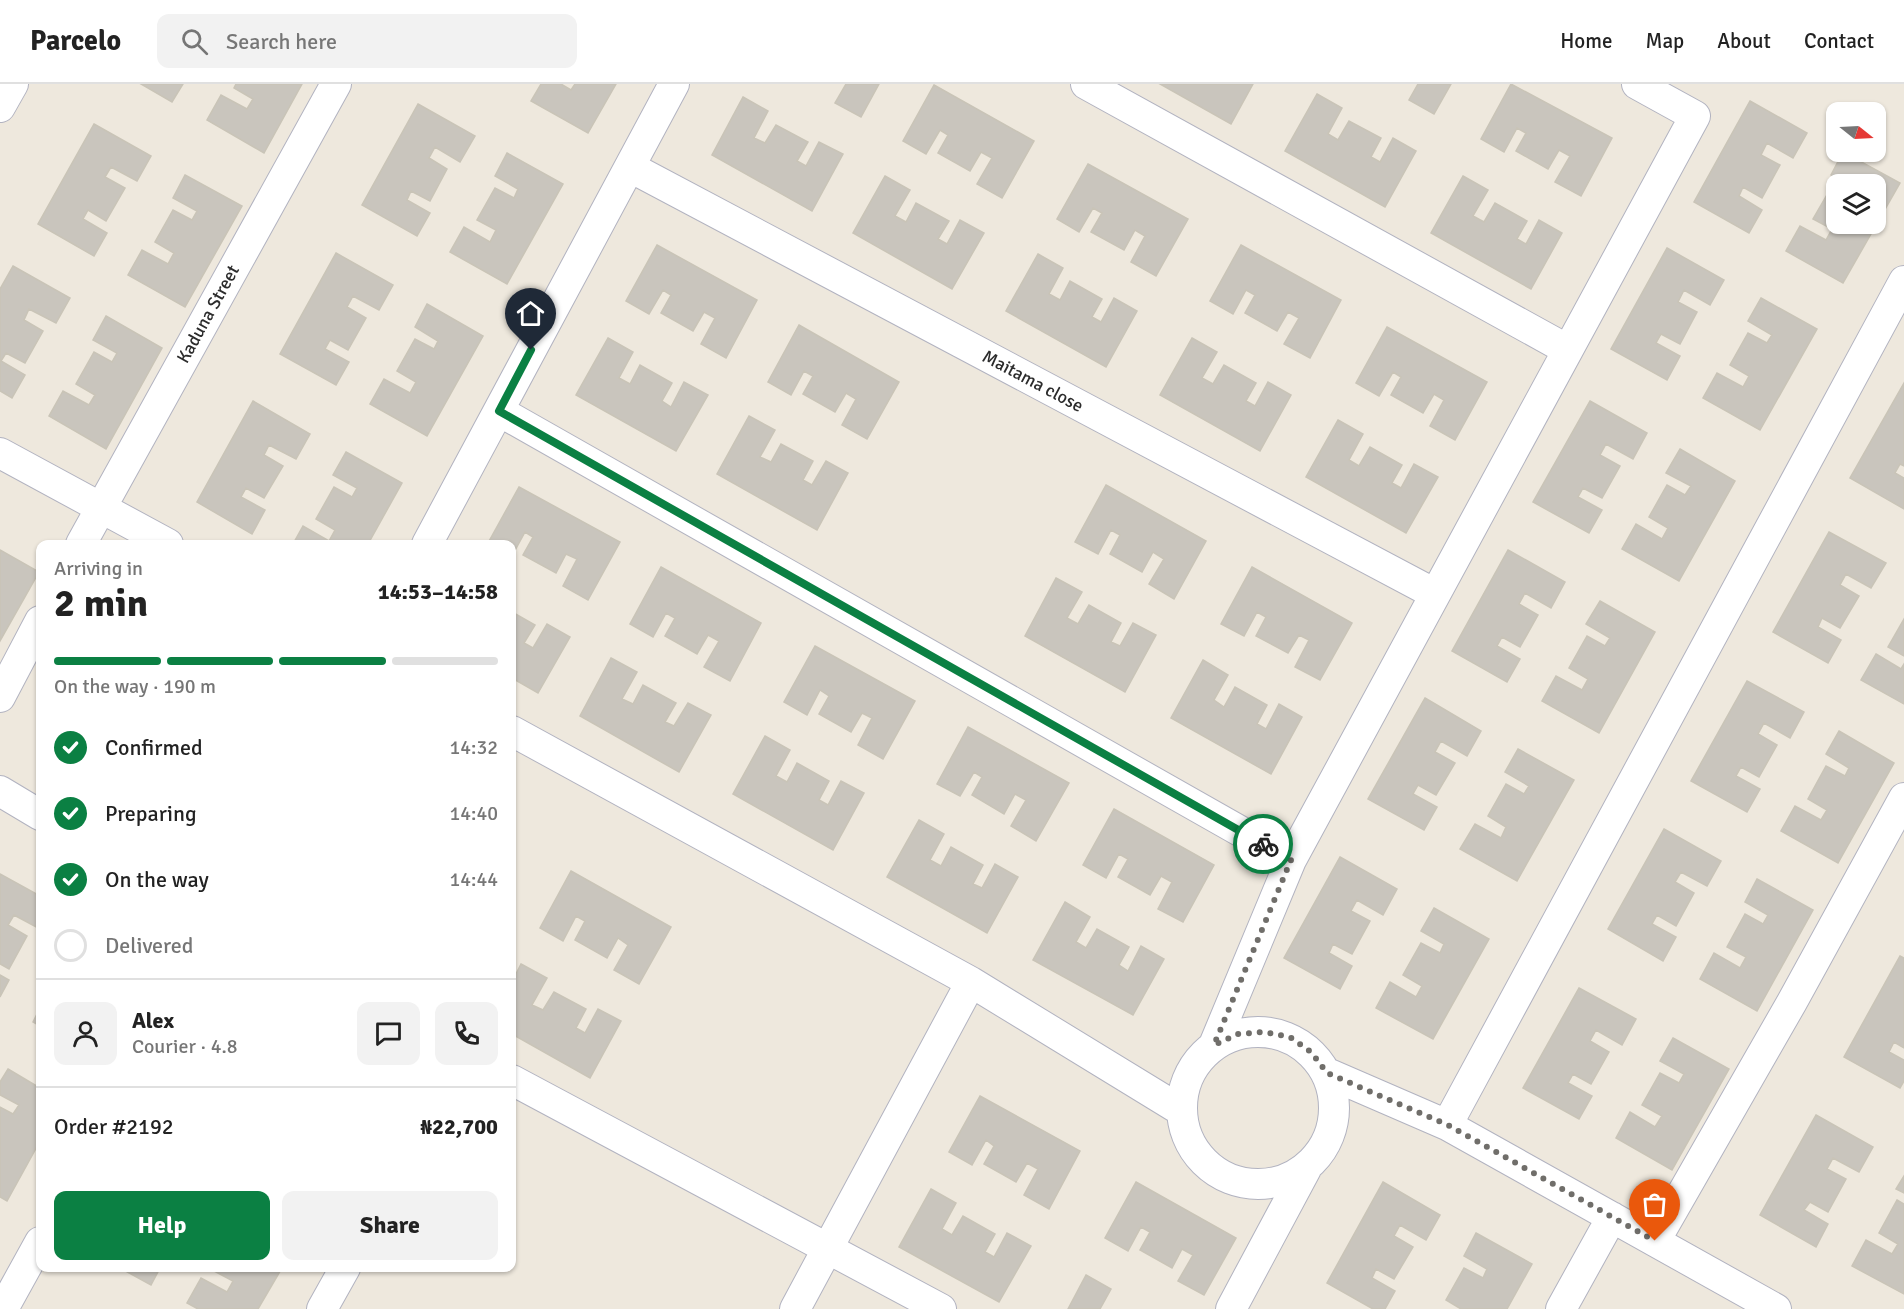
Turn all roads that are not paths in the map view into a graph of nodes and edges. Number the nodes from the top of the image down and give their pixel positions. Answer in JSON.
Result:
{"nodes":[{"id":1,"x":13,"y":84,"type":"edge"},
{"id":2,"x":336,"y":84,"type":"edge"},
{"id":3,"x":674,"y":84,"type":"edge"},
{"id":4,"x":1086,"y":84,"type":"edge"},
{"id":5,"x":1637,"y":84,"type":"edge"},
{"id":6,"x":0,"y":107,"type":"edge"},
{"id":7,"x":630,"y":167,"type":"junction"},
{"id":8,"x":1904,"y":281,"type":"edge"},
{"id":9,"x":1568,"y":350,"type":"junction"},
{"id":10,"x":499,"y":411,"type":"junction"},
{"id":11,"x":0,"y":453,"type":"edge"},
{"id":12,"x":101,"y":508,"type":"junction"},
{"id":13,"x":83,"y":540,"type":"edge"},
{"id":14,"x":161,"y":540,"type":"edge"},
{"id":15,"x":429,"y":540,"type":"edge"},
{"id":16,"x":1436,"y":594,"type":"junction"},
{"id":17,"x":36,"y":629,"type":"edge"},
{"id":18,"x":0,"y":697,"type":"edge"},
{"id":19,"x":516,"y":733,"type":"edge"},
{"id":20,"x":0,"y":791,"type":"edge"},
{"id":21,"x":1904,"y":798,"type":"edge"},
{"id":22,"x":36,"y":813,"type":"edge"},
{"id":23,"x":1291,"y":860,"type":"junction"},
{"id":24,"x":971,"y":982,"type":"junction"},
{"id":25,"x":1214,"y":1045,"type":"junction"},
{"id":26,"x":1327,"y":1073,"type":"junction"},
{"id":27,"x":516,"y":1082,"type":"edge"},
{"id":28,"x":1182,"y":1111,"type":"junction"},
{"id":29,"x":1448,"y":1125,"type":"junction"},
{"id":30,"x":1306,"y":1169,"type":"junction"},
{"id":31,"x":1612,"y":1217,"type":"junction"},
{"id":32,"x":1655,"y":1241,"type":"junction"},
{"id":33,"x":828,"y":1248,"type":"junction"},
{"id":34,"x":36,"y":1249,"type":"edge"},
{"id":35,"x":343,"y":1272,"type":"edge"},
{"id":36,"x":3,"y":1309,"type":"edge"},
{"id":37,"x":322,"y":1309,"type":"edge"},
{"id":38,"x":795,"y":1309,"type":"edge"},
{"id":39,"x":941,"y":1309,"type":"edge"},
{"id":40,"x":1231,"y":1309,"type":"edge"},
{"id":41,"x":1561,"y":1309,"type":"edge"},
{"id":42,"x":1776,"y":1309,"type":"edge"}],
"edges":[{"from":1,"to":6,"type":"street"},
{"from":2,"to":12,"type":"street","name":"Kaduna Street"},
{"from":3,"to":7,"type":"street"},
{"from":4,"to":9,"type":"street"},
{"from":5,"to":9,"type":"street"},
{"from":7,"to":10,"type":"street"},
{"from":7,"to":16,"type":"street","name":"Maitama close"},
{"from":8,"to":29,"type":"street"},
{"from":9,"to":16,"type":"street"},
{"from":10,"to":15,"type":"street"},
{"from":10,"to":23,"type":"street"},
{"from":11,"to":12,"type":"street"},
{"from":12,"to":13,"type":"street","name":"Kaduna Street"},
{"from":12,"to":14,"type":"street"},
{"from":16,"to":23,"type":"street"},
{"from":17,"to":18,"type":"street"},
{"from":19,"to":24,"type":"street"},
{"from":20,"to":22,"type":"street"},
{"from":21,"to":32,"type":"street"},
{"from":23,"to":25,"type":"street"},
{"from":24,"to":28,"type":"street"},
{"from":24,"to":33,"type":"street"},
{"from":25,"to":26,"type":"street"},
{"from":25,"to":28,"type":"street"},
{"from":26,"to":29,"type":"street"},
{"from":26,"to":30,"type":"street"},
{"from":27,"to":33,"type":"street"},
{"from":28,"to":30,"type":"street"},
{"from":29,"to":31,"type":"street"},
{"from":30,"to":40,"type":"street"},
{"from":31,"to":32,"type":"street"},
{"from":31,"to":41,"type":"street"},
{"from":32,"to":42,"type":"street"},
{"from":33,"to":38,"type":"street"},
{"from":33,"to":39,"type":"street"},
{"from":34,"to":36,"type":"street"},
{"from":35,"to":37,"type":"street"}]}
